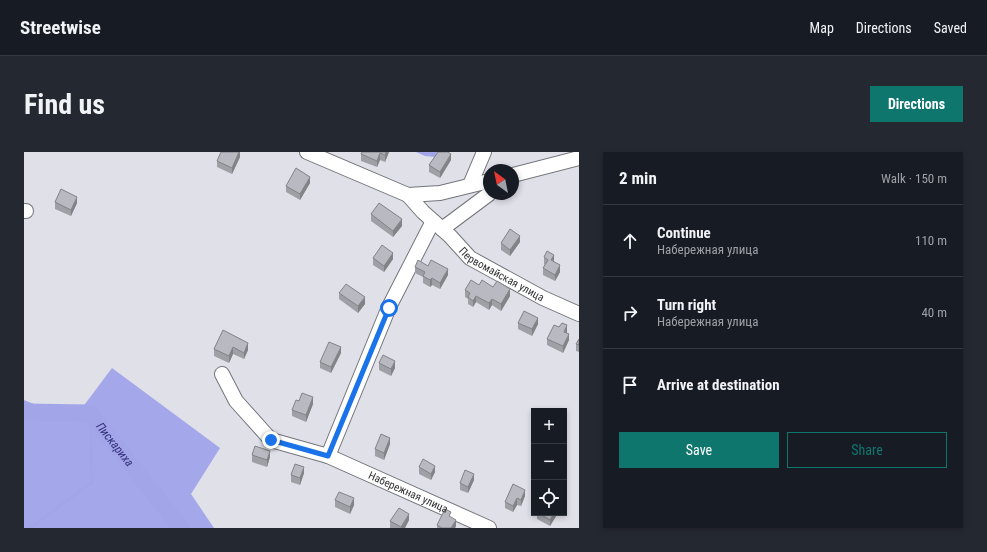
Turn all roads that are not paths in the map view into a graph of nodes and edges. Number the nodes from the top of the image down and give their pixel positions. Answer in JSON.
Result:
{"nodes":[{"id":1,"x":307,"y":152,"type":"edge"},
{"id":2,"x":484,"y":152,"type":"edge"},
{"id":3,"x":579,"y":158,"type":"edge"},
{"id":4,"x":519,"y":174,"type":"edge"},
{"id":5,"x":483,"y":182,"type":"edge"},
{"id":6,"x":470,"y":185,"type":"junction"},
{"id":7,"x":408,"y":195,"type":"junction"},
{"id":8,"x":483,"y":198,"type":"edge"},
{"id":9,"x":437,"y":225,"type":"junction"},
{"id":10,"x":579,"y":314,"type":"edge"},
{"id":11,"x":222,"y":374,"type":"dead end"},
{"id":12,"x":328,"y":456,"type":"junction"},
{"id":13,"x":489,"y":528,"type":"edge"}],
"edges":[{"from":1,"to":7,"type":"street","name":"Первомайская улица"},
{"from":2,"to":6,"type":"street"},
{"from":3,"to":4,"type":"street"},
{"from":5,"to":6,"type":"street","name":"Первомайская улица"},
{"from":6,"to":7,"type":"street","name":"Первомайская улица"},
{"from":7,"to":9,"type":"street","name":"Первомайская улица"},
{"from":8,"to":9,"type":"street"},
{"from":9,"to":10,"type":"street","name":"Первомайская улица"},
{"from":9,"to":12,"type":"street"},
{"from":11,"to":12,"type":"street","name":"Набережная улица"},
{"from":12,"to":13,"type":"street","name":"Набережная улица"}]}
